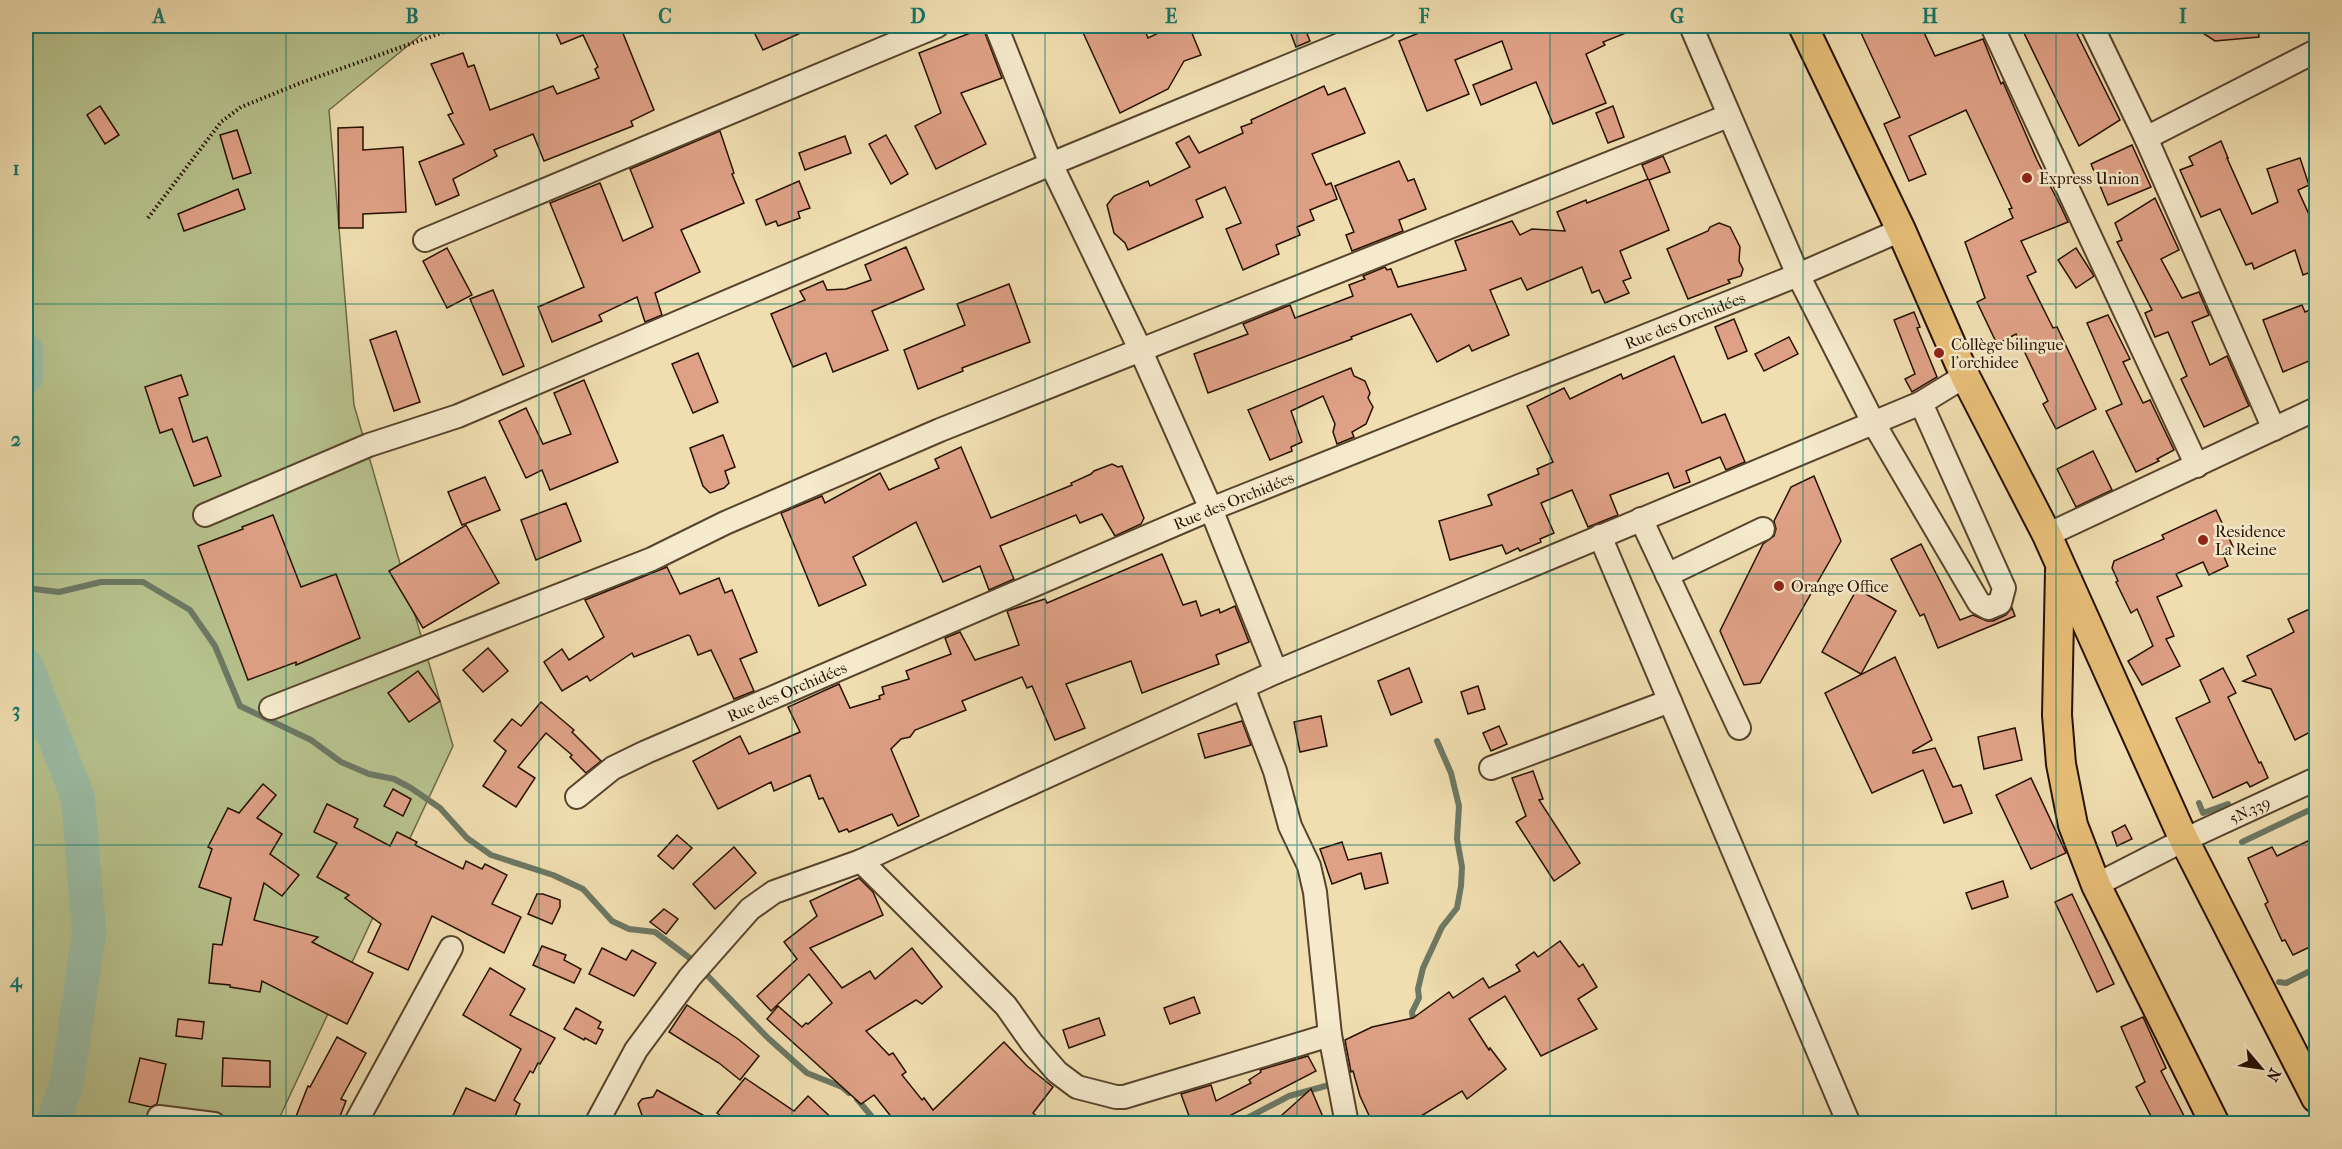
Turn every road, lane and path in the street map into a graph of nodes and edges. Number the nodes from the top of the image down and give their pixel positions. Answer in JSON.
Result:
{"nodes":[{"id":1,"x":461,"y":26,"type":"edge"},
{"id":2,"x":936,"y":26,"type":"edge"},
{"id":3,"x":996,"y":26,"type":"edge"},
{"id":4,"x":1385,"y":26,"type":"edge"},
{"id":5,"x":1691,"y":26,"type":"edge"},
{"id":6,"x":1803,"y":26,"type":"edge"},
{"id":7,"x":1992,"y":26,"type":"edge"},
{"id":8,"x":2092,"y":26,"type":"edge"},
{"id":9,"x":2316,"y":51,"type":"edge"},
{"id":10,"x":1728,"y":116,"type":"junction"},
{"id":11,"x":2146,"y":138,"type":"junction"},
{"id":12,"x":1052,"y":164,"type":"junction"},
{"id":13,"x":148,"y":218,"type":"dead end"},
{"id":14,"x":1901,"y":230,"type":"junction"},
{"id":15,"x":425,"y":240,"type":"dead end"},
{"id":16,"x":1797,"y":275,"type":"junction"},
{"id":17,"x":1140,"y":349,"type":"junction"},
{"id":18,"x":1965,"y":376,"type":"junction"},
{"id":19,"x":1921,"y":403,"type":"junction"},
{"id":20,"x":2316,"y":409,"type":"edge"},
{"id":21,"x":1873,"y":422,"type":"junction"},
{"id":22,"x":2274,"y":429,"type":"junction"},
{"id":23,"x":2197,"y":466,"type":"junction"},
{"id":24,"x":1211,"y":510,"type":"junction"},
{"id":25,"x":205,"y":515,"type":"dead end"},
{"id":26,"x":1641,"y":519,"type":"junction"},
{"id":27,"x":1763,"y":529,"type":"dead end"},
{"id":28,"x":2047,"y":535,"type":"junction"},
{"id":29,"x":1600,"y":536,"type":"junction"},
{"id":30,"x":2061,"y":563,"type":"junction"},
{"id":31,"x":1667,"y":575,"type":"junction"},
{"id":32,"x":1276,"y":672,"type":"junction"},
{"id":33,"x":1243,"y":687,"type":"junction"},
{"id":34,"x":1670,"y":701,"type":"junction"},
{"id":35,"x":271,"y":708,"type":"dead end"},
{"id":36,"x":1739,"y":728,"type":"dead end"},
{"id":37,"x":1491,"y":768,"type":"dead end"},
{"id":38,"x":2316,"y":779,"type":"edge"},
{"id":39,"x":577,"y":797,"type":"dead end"},
{"id":40,"x":2184,"y":840,"type":"junction"},
{"id":41,"x":861,"y":861,"type":"junction"},
{"id":42,"x":2096,"y":885,"type":"junction"},
{"id":43,"x":451,"y":948,"type":"dead end"},
{"id":44,"x":1330,"y":1035,"type":"junction"},
{"id":45,"x":2316,"y":1098,"type":"edge"},
{"id":46,"x":159,"y":1117,"type":"dead end"},
{"id":47,"x":214,"y":1124,"type":"edge"},
{"id":48,"x":355,"y":1124,"type":"edge"},
{"id":49,"x":596,"y":1124,"type":"edge"},
{"id":50,"x":1347,"y":1124,"type":"edge"},
{"id":51,"x":1849,"y":1124,"type":"edge"},
{"id":52,"x":2215,"y":1124,"type":"edge"}],
"edges":[{"from":1,"to":13,"type":"path"},
{"from":2,"to":15,"type":"street"},
{"from":3,"to":12,"type":"street"},
{"from":4,"to":12,"type":"street"},
{"from":5,"to":10,"type":"street"},
{"from":6,"to":14,"type":"main road"},
{"from":7,"to":23,"type":"street"},
{"from":8,"to":11,"type":"street"},
{"from":9,"to":11,"type":"street"},
{"from":10,"to":16,"type":"street"},
{"from":10,"to":17,"type":"street"},
{"from":11,"to":22,"type":"street"},
{"from":12,"to":17,"type":"street"},
{"from":12,"to":25,"type":"street"},
{"from":14,"to":16,"type":"street","name":"Rue des Orchidées"},
{"from":14,"to":18,"type":"main road"},
{"from":16,"to":21,"type":"street"},
{"from":16,"to":24,"type":"street","name":"Rue des Orchidées"},
{"from":17,"to":24,"type":"street"},
{"from":17,"to":35,"type":"street"},
{"from":18,"to":19,"type":"street"},
{"from":18,"to":28,"type":"main road"},
{"from":19,"to":21,"type":"street"},
{"from":19,"to":21,"type":"street"},
{"from":20,"to":22,"type":"street"},
{"from":21,"to":26,"type":"street"},
{"from":22,"to":23,"type":"street"},
{"from":23,"to":28,"type":"street"},
{"from":24,"to":32,"type":"street"},
{"from":24,"to":39,"type":"street","name":"Rue des Orchidées"},
{"from":26,"to":29,"type":"street"},
{"from":26,"to":31,"type":"street"},
{"from":27,"to":31,"type":"street"},
{"from":28,"to":30,"type":"main road"},
{"from":29,"to":32,"type":"street"},
{"from":29,"to":34,"type":"street"},
{"from":30,"to":40,"type":"main road"},
{"from":30,"to":42,"type":"main road"},
{"from":31,"to":36,"type":"street"},
{"from":32,"to":33,"type":"street"},
{"from":33,"to":41,"type":"street"},
{"from":33,"to":44,"type":"street"},
{"from":34,"to":37,"type":"street"},
{"from":34,"to":51,"type":"street"},
{"from":38,"to":40,"type":"street","name":"5N.339"},
{"from":40,"to":42,"type":"street","name":"5N.339"},
{"from":40,"to":45,"type":"main road"},
{"from":41,"to":44,"type":"street"},
{"from":41,"to":49,"type":"street"},
{"from":42,"to":52,"type":"main road"},
{"from":43,"to":48,"type":"street"},
{"from":44,"to":50,"type":"street"},
{"from":46,"to":47,"type":"street"}]}
